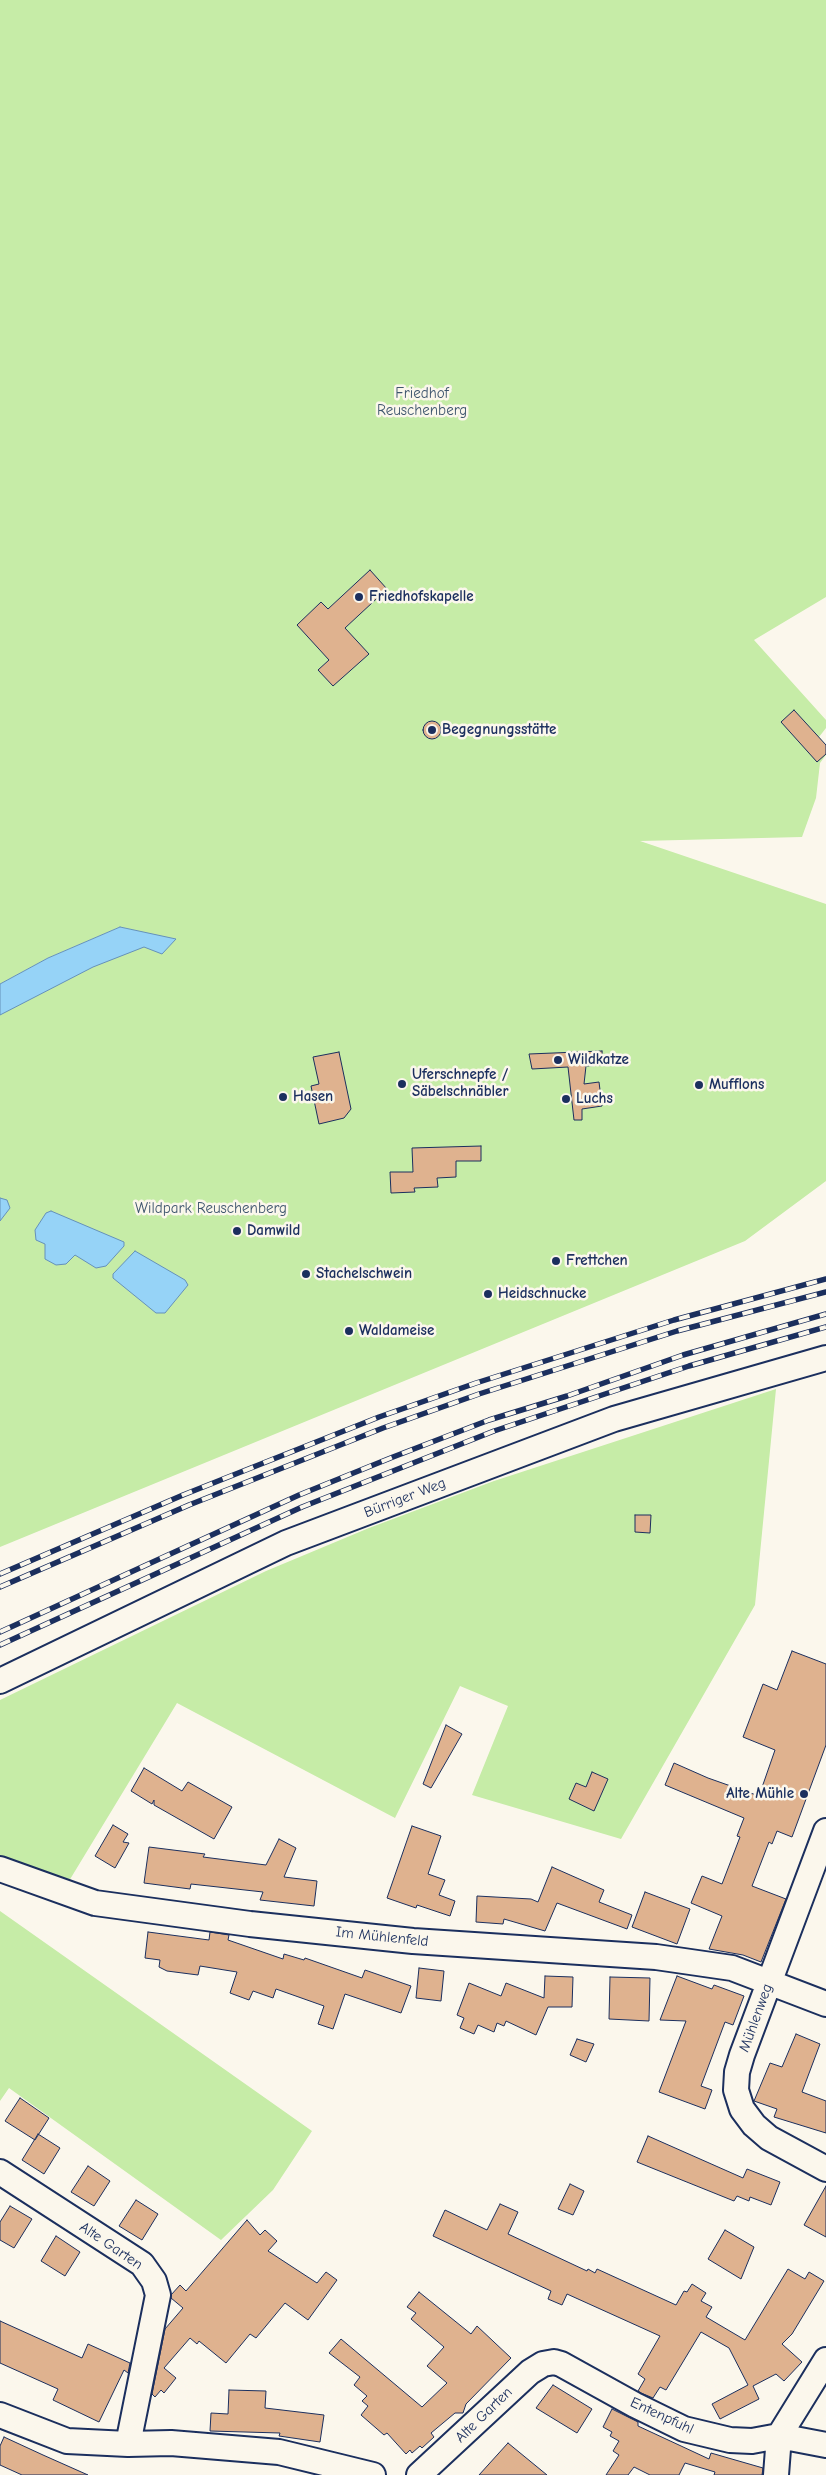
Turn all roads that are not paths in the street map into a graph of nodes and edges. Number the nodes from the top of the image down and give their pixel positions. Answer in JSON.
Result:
{"nodes":[{"id":1,"x":826,"y":1358,"type":"edge"},
{"id":2,"x":0,"y":1681,"type":"edge"},
{"id":3,"x":826,"y":1831,"type":"edge"},
{"id":4,"x":0,"y":1869,"type":"edge"},
{"id":5,"x":769,"y":1980,"type":"junction"},
{"id":6,"x":826,"y":2004,"type":"edge"},
{"id":7,"x":826,"y":2169,"type":"edge"},
{"id":8,"x":0,"y":2172,"type":"edge"},
{"id":9,"x":826,"y":2360,"type":"edge"},
{"id":10,"x":554,"y":2362,"type":"joint"},
{"id":11,"x":0,"y":2415,"type":"edge"},
{"id":12,"x":779,"y":2436,"type":"junction"},
{"id":13,"x":128,"y":2444,"type":"junction"},
{"id":14,"x":826,"y":2445,"type":"edge"},
{"id":15,"x":373,"y":2475,"type":"edge"},
{"id":16,"x":418,"y":2475,"type":"edge"},
{"id":17,"x":776,"y":2475,"type":"edge"}],
"edges":[{"from":1,"to":2,"type":"street","name":"Bürriger Weg"},
{"from":3,"to":5,"type":"street","name":"Mühlenweg"},
{"from":4,"to":5,"type":"street","name":"Im Mühlenfeld"},
{"from":5,"to":6,"type":"street","name":"Im Mühlenfeld"},
{"from":5,"to":7,"type":"street","name":"Mühlenweg"},
{"from":8,"to":13,"type":"street","name":"Alte Garten"},
{"from":9,"to":12,"type":"street"},
{"from":10,"to":12,"type":"street","name":"Entenpfuhl"},
{"from":10,"to":16,"type":"street","name":"Alte Garten"},
{"from":11,"to":13,"type":"street"},
{"from":12,"to":14,"type":"street"},
{"from":12,"to":17,"type":"street"},
{"from":13,"to":15,"type":"street"}]}
